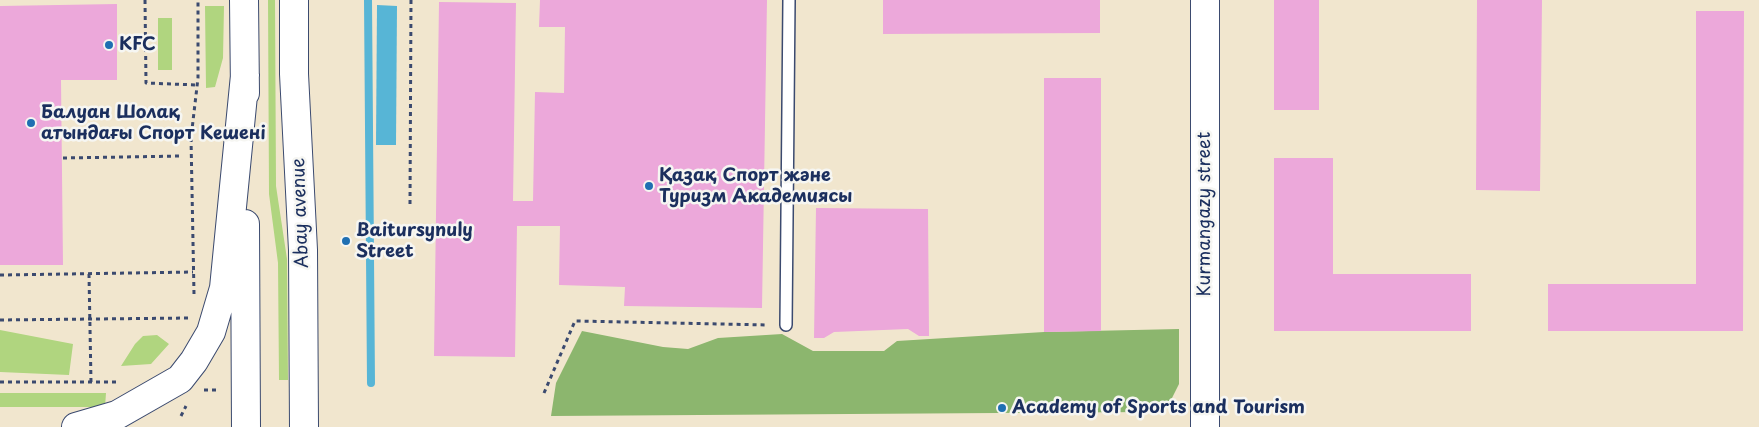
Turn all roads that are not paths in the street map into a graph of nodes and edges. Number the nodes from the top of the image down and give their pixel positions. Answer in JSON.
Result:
{"nodes":[{"id":1,"x":244,"y":0,"type":"edge"},
{"id":2,"x":294,"y":0,"type":"edge"},
{"id":3,"x":789,"y":0,"type":"edge"},
{"id":4,"x":1205,"y":0,"type":"edge"},
{"id":5,"x":245,"y":74,"type":"junction"},
{"id":6,"x":786,"y":325,"type":"road end"},
{"id":7,"x":76,"y":427,"type":"edge"},
{"id":8,"x":246,"y":427,"type":"edge"},
{"id":9,"x":304,"y":427,"type":"edge"},
{"id":10,"x":1205,"y":427,"type":"edge"}],
"edges":[{"from":1,"to":5,"type":"main road"},
{"from":2,"to":9,"type":"main road","name":"Abay avenue"},
{"from":3,"to":6,"type":"lane"},
{"from":4,"to":10,"type":"main road","name":"Kurmangazy street"},
{"from":5,"to":7,"type":"main road"},
{"from":5,"to":8,"type":"main road"}]}
